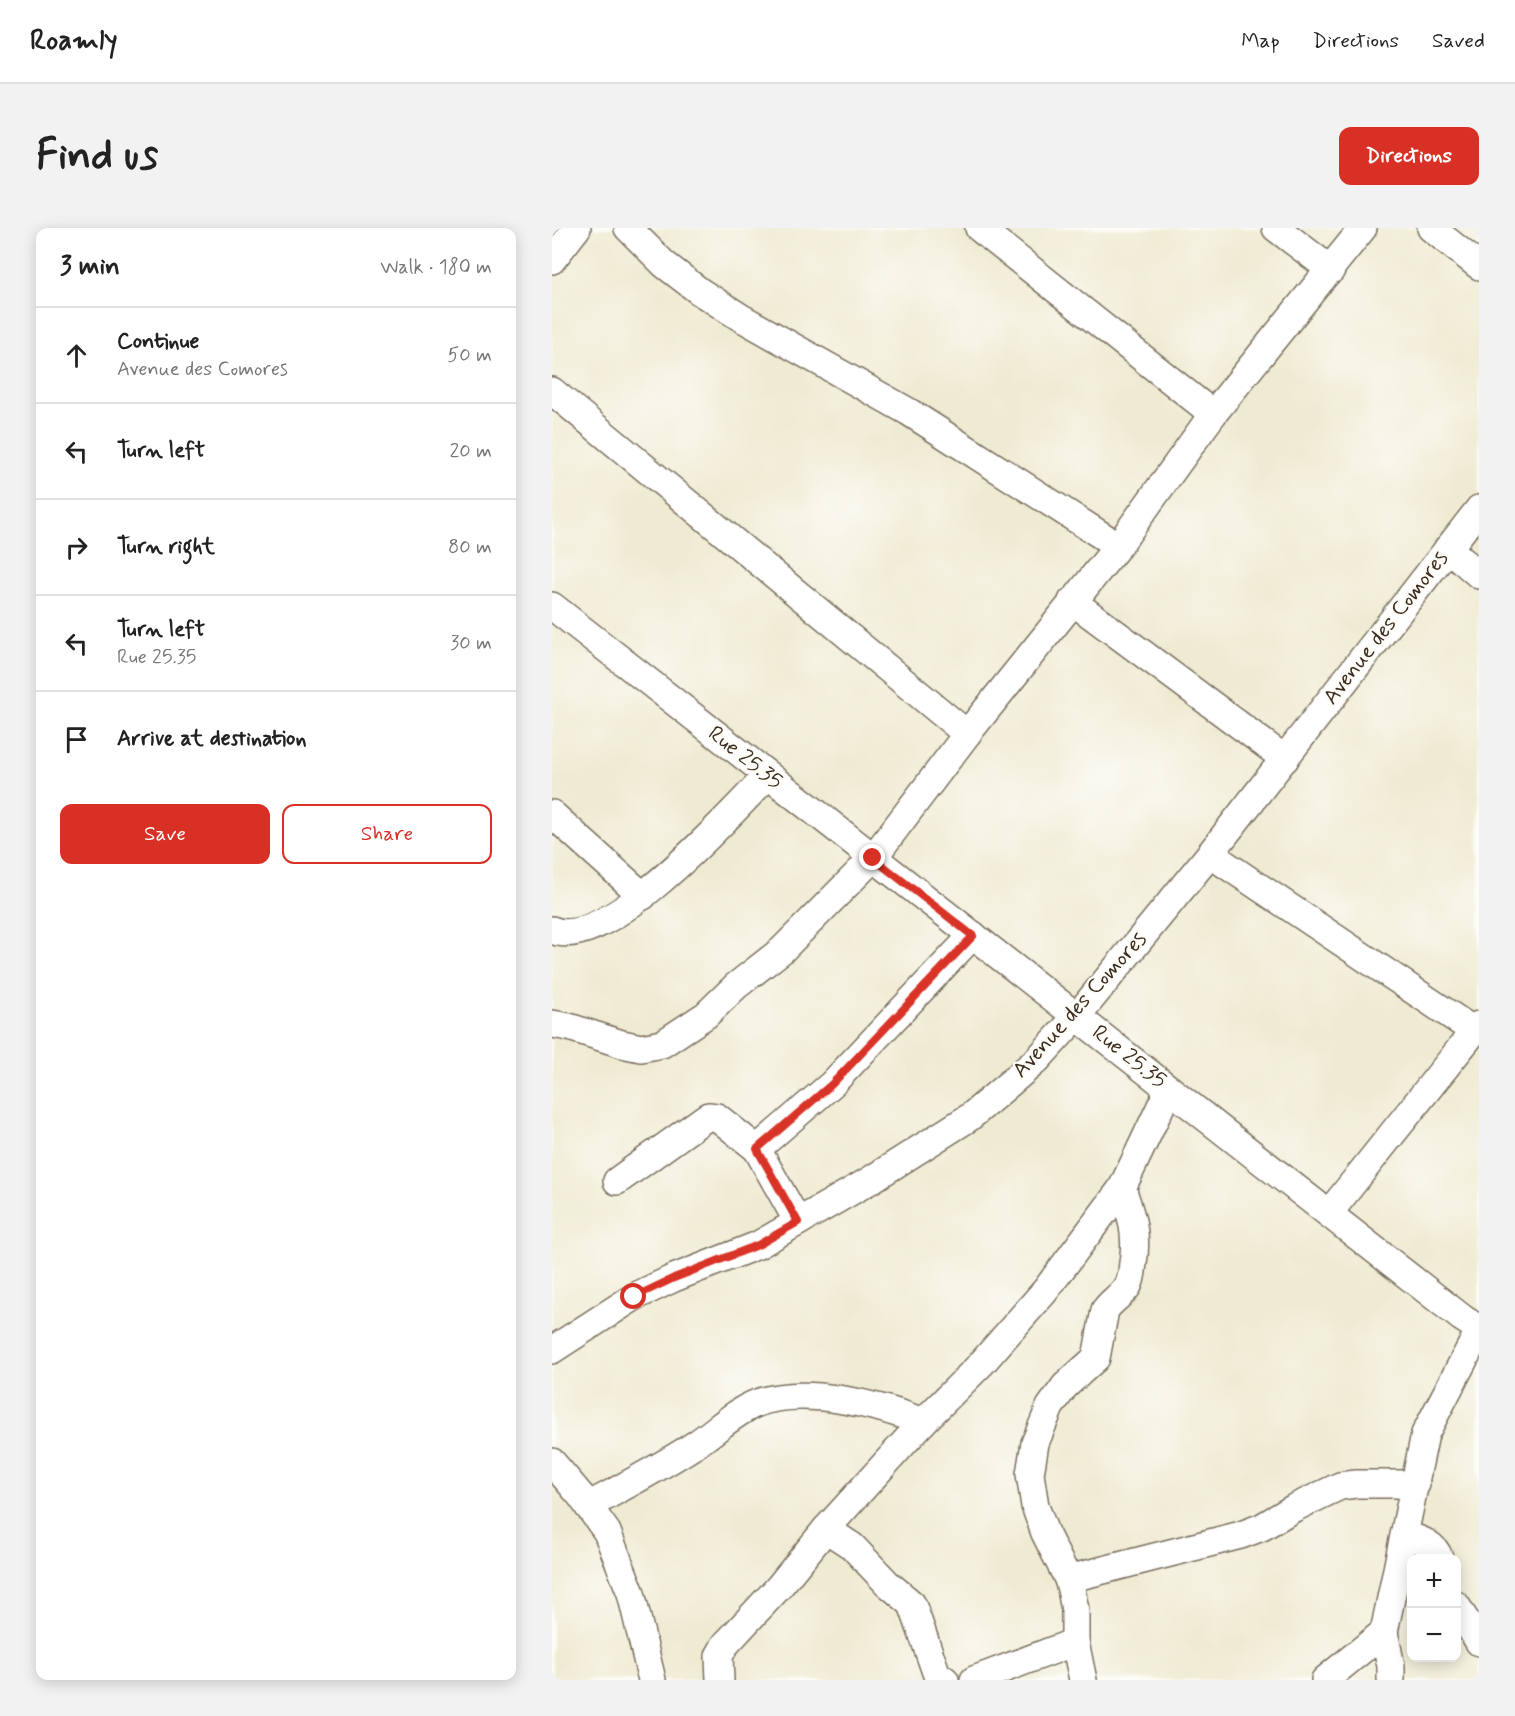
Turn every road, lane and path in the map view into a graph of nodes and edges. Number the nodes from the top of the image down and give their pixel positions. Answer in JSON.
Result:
{"nodes":[{"id":1,"x":577,"y":228,"type":"edge"},
{"id":2,"x":628,"y":228,"type":"edge"},
{"id":3,"x":979,"y":228,"type":"edge"},
{"id":4,"x":1276,"y":228,"type":"edge"},
{"id":5,"x":1363,"y":228,"type":"edge"},
{"id":6,"x":1431,"y":228,"type":"edge"},
{"id":7,"x":552,"y":260,"type":"edge"},
{"id":8,"x":1479,"y":266,"type":"edge"},
{"id":9,"x":1331,"y":270,"type":"junction"},
{"id":10,"x":552,"y":391,"type":"edge"},
{"id":11,"x":1213,"y":414,"type":"junction"},
{"id":12,"x":1479,"y":509,"type":"edge"},
{"id":13,"x":1118,"y":546,"type":"junction"},
{"id":14,"x":1448,"y":548,"type":"junction"},
{"id":15,"x":1479,"y":574,"type":"edge"},
{"id":16,"x":1072,"y":601,"type":"junction"},
{"id":17,"x":552,"y":606,"type":"edge"},
{"id":18,"x":967,"y":734,"type":"junction"},
{"id":19,"x":1285,"y":759,"type":"junction"},
{"id":20,"x":768,"y":775,"type":"junction"},
{"id":21,"x":552,"y":814,"type":"edge"},
{"id":22,"x":1210,"y":854,"type":"junction"},
{"id":23,"x":873,"y":858,"type":"junction"},
{"id":24,"x":643,"y":896,"type":"junction"},
{"id":25,"x":552,"y":930,"type":"edge"},
{"id":26,"x":973,"y":936,"type":"junction"},
{"id":27,"x":1077,"y":1016,"type":"junction"},
{"id":28,"x":552,"y":1024,"type":"edge"},
{"id":29,"x":1477,"y":1028,"type":"edge"},
{"id":30,"x":1169,"y":1089,"type":"junction"},
{"id":31,"x":757,"y":1149,"type":"junction"},
{"id":32,"x":618,"y":1181,"type":"dead end"},
{"id":33,"x":1122,"y":1188,"type":"junction"},
{"id":34,"x":1329,"y":1213,"type":"junction"},
{"id":35,"x":798,"y":1222,"type":"junction"},
{"id":36,"x":1479,"y":1330,"type":"edge"},
{"id":37,"x":552,"y":1350,"type":"edge"},
{"id":38,"x":923,"y":1422,"type":"junction"},
{"id":39,"x":552,"y":1462,"type":"edge"},
{"id":40,"x":1416,"y":1484,"type":"junction"},
{"id":41,"x":588,"y":1506,"type":"junction"},
{"id":42,"x":826,"y":1528,"type":"junction"},
{"id":43,"x":1405,"y":1534,"type":"junction"},
{"id":44,"x":1438,"y":1554,"type":"edge"},
{"id":45,"x":1068,"y":1579,"type":"junction"},
{"id":46,"x":1458,"y":1608,"type":"edge"},
{"id":47,"x":1384,"y":1632,"type":"junction"},
{"id":48,"x":1075,"y":1642,"type":"junction"},
{"id":49,"x":1479,"y":1642,"type":"edge"},
{"id":50,"x":652,"y":1680,"type":"edge"},
{"id":51,"x":720,"y":1680,"type":"edge"},
{"id":52,"x":945,"y":1680,"type":"edge"},
{"id":53,"x":974,"y":1680,"type":"edge"},
{"id":54,"x":1083,"y":1680,"type":"edge"},
{"id":55,"x":1325,"y":1680,"type":"edge"},
{"id":56,"x":1391,"y":1680,"type":"edge"}],
"edges":[{"from":1,"to":7,"type":"street"},
{"from":2,"to":13,"type":"street"},
{"from":3,"to":11,"type":"street"},
{"from":4,"to":9,"type":"street"},
{"from":5,"to":9,"type":"street"},
{"from":6,"to":8,"type":"street"},
{"from":9,"to":11,"type":"street"},
{"from":10,"to":18,"type":"street"},
{"from":11,"to":13,"type":"street"},
{"from":12,"to":14,"type":"street","name":"Avenue des Comores"},
{"from":13,"to":16,"type":"street"},
{"from":14,"to":15,"type":"street"},
{"from":14,"to":19,"type":"street","name":"Avenue des Comores"},
{"from":16,"to":18,"type":"street"},
{"from":16,"to":19,"type":"street"},
{"from":17,"to":20,"type":"street","name":"Rue 25.35"},
{"from":18,"to":23,"type":"street"},
{"from":19,"to":22,"type":"street","name":"Avenue des Comores"},
{"from":20,"to":23,"type":"street","name":"Rue 25.35"},
{"from":20,"to":24,"type":"street"},
{"from":21,"to":24,"type":"street"},
{"from":22,"to":27,"type":"street","name":"Avenue des Comores"},
{"from":22,"to":29,"type":"street"},
{"from":23,"to":26,"type":"street","name":"Rue 25.35"},
{"from":23,"to":28,"type":"street"},
{"from":24,"to":25,"type":"street"},
{"from":26,"to":27,"type":"street","name":"Rue 25.35"},
{"from":26,"to":31,"type":"street"},
{"from":27,"to":30,"type":"street","name":"Rue 25.35"},
{"from":27,"to":35,"type":"street","name":"Avenue des Comores"},
{"from":29,"to":34,"type":"street"},
{"from":30,"to":33,"type":"street"},
{"from":30,"to":34,"type":"street","name":"Rue 25.35"},
{"from":31,"to":32,"type":"street"},
{"from":31,"to":35,"type":"street"},
{"from":33,"to":38,"type":"street"},
{"from":33,"to":45,"type":"street"},
{"from":34,"to":36,"type":"street","name":"Rue 25.35"},
{"from":35,"to":37,"type":"street","name":"Avenue des Comores"},
{"from":36,"to":40,"type":"street"},
{"from":38,"to":41,"type":"street"},
{"from":38,"to":42,"type":"street"},
{"from":39,"to":41,"type":"street"},
{"from":40,"to":43,"type":"street"},
{"from":40,"to":45,"type":"street"},
{"from":41,"to":50,"type":"street"},
{"from":42,"to":51,"type":"street"},
{"from":42,"to":52,"type":"street"},
{"from":43,"to":44,"type":"street"},
{"from":43,"to":47,"type":"street"},
{"from":45,"to":48,"type":"street"},
{"from":46,"to":49,"type":"street"},
{"from":47,"to":55,"type":"street"},
{"from":47,"to":56,"type":"street"},
{"from":48,"to":53,"type":"street"},
{"from":48,"to":54,"type":"street"}]}
